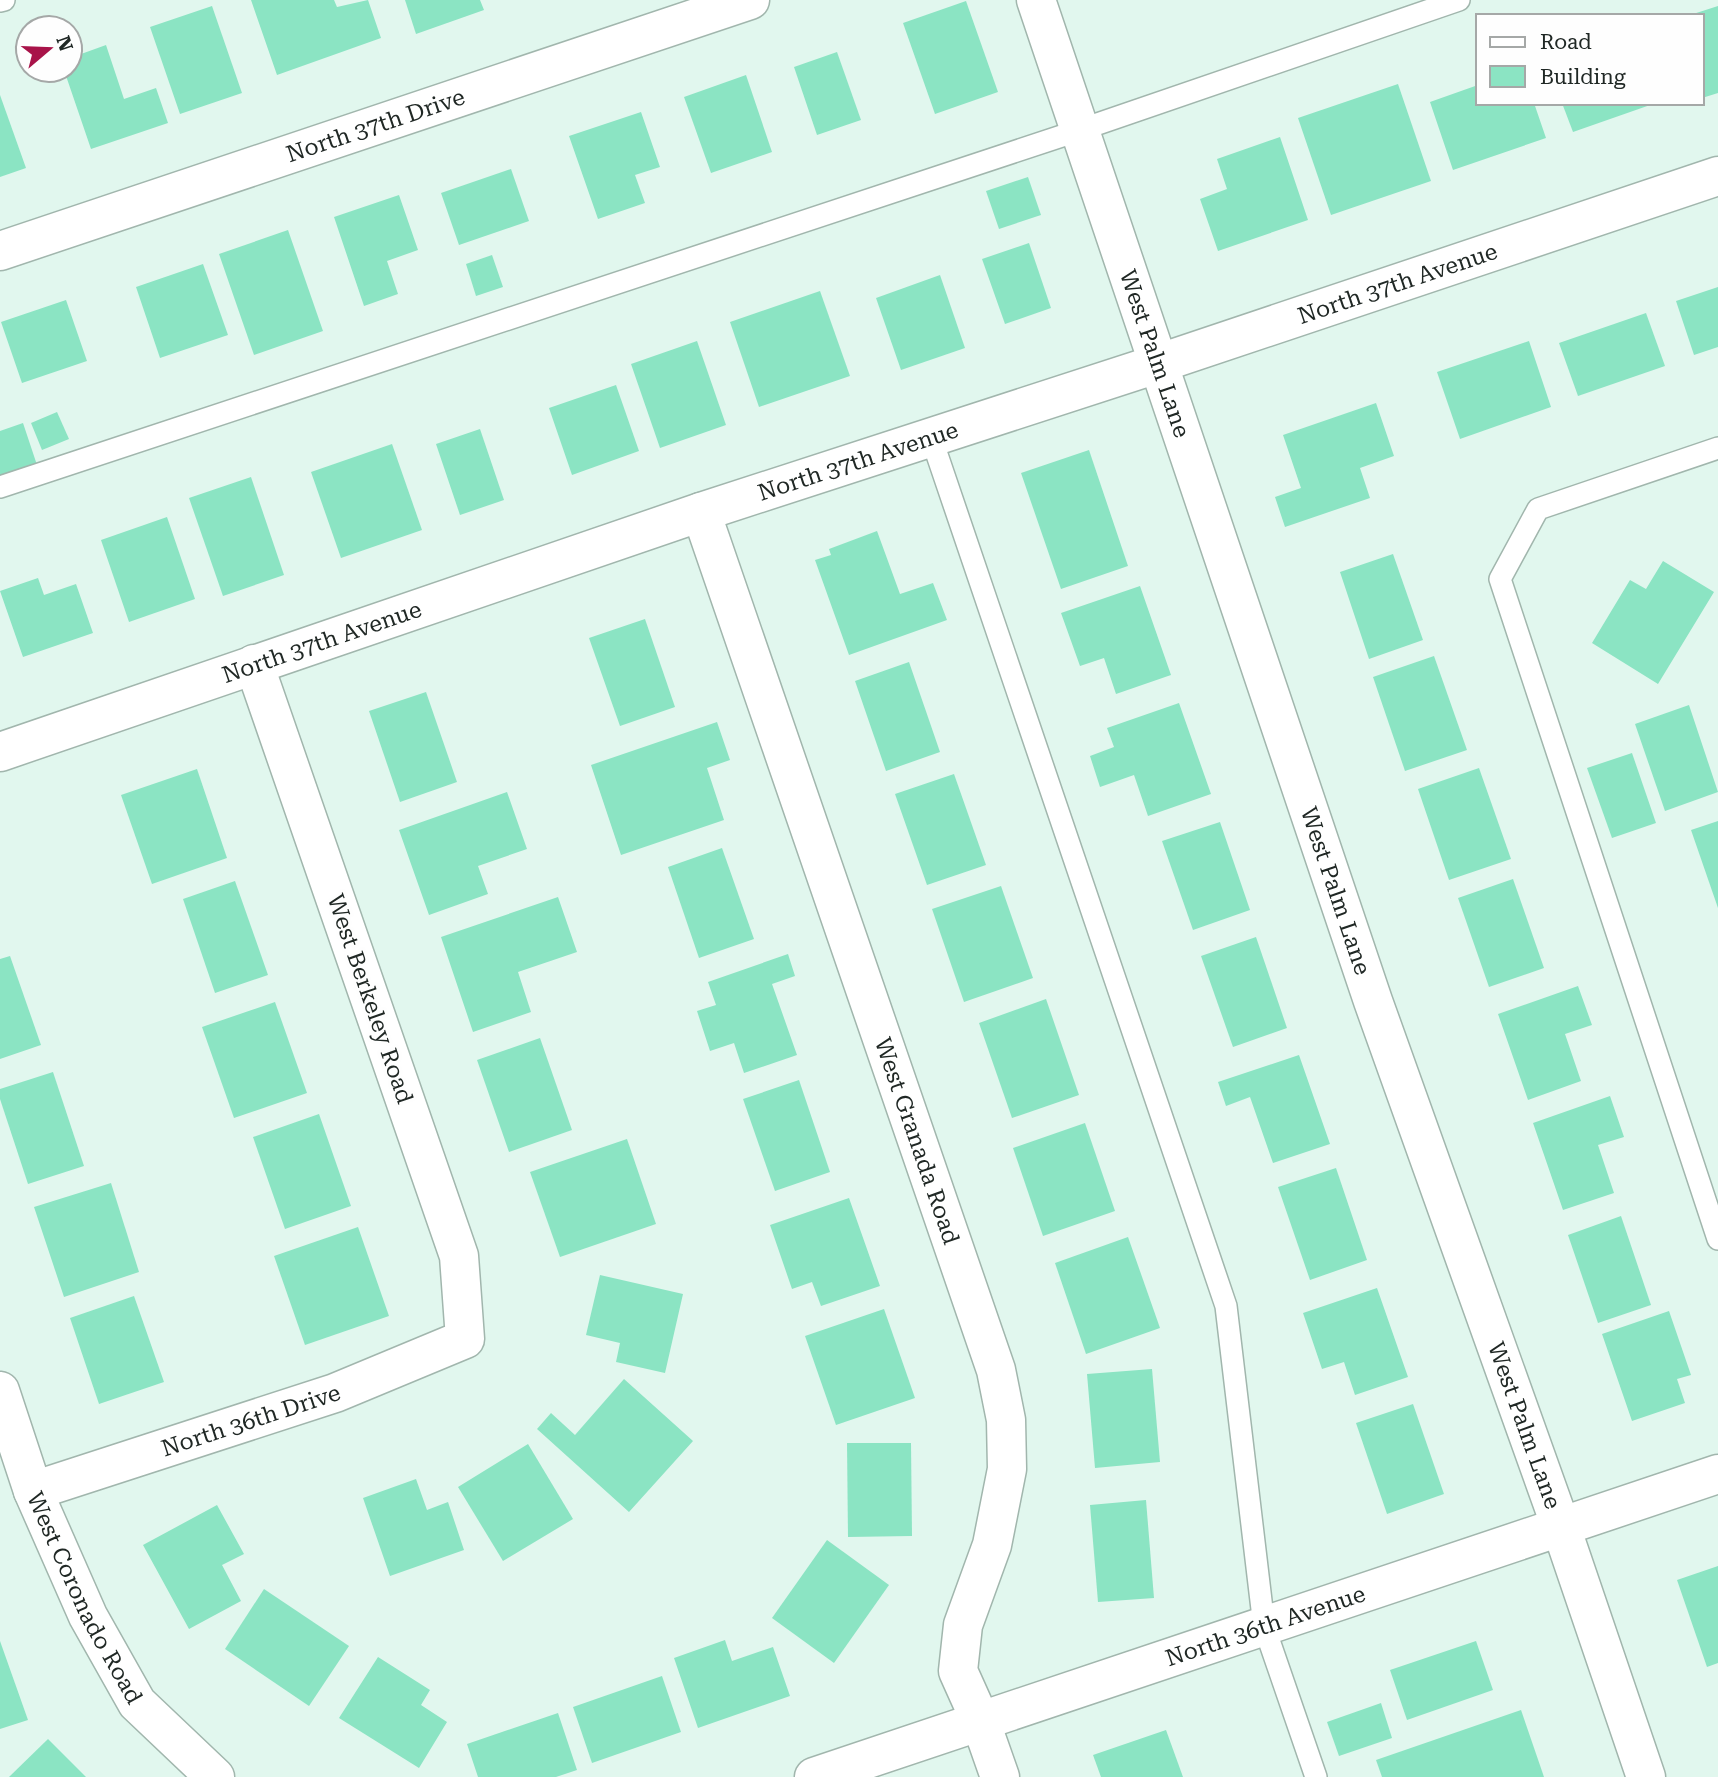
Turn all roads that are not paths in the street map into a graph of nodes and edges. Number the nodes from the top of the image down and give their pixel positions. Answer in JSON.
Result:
{"nodes":[{"id":1,"x":750,"y":0,"type":"edge"},
{"id":2,"x":1035,"y":0,"type":"edge"},
{"id":3,"x":1459,"y":0,"type":"edge"},
{"id":4,"x":1080,"y":130,"type":"junction"},
{"id":5,"x":1718,"y":176,"type":"edge"},
{"id":6,"x":0,"y":251,"type":"edge"},
{"id":7,"x":1157,"y":364,"type":"junction"},
{"id":8,"x":931,"y":438,"type":"junction"},
{"id":9,"x":1718,"y":448,"type":"edge"},
{"id":10,"x":0,"y":487,"type":"edge"},
{"id":11,"x":701,"y":512,"type":"junction"},
{"id":12,"x":254,"y":664,"type":"junction"},
{"id":13,"x":0,"y":752,"type":"edge"},
{"id":14,"x":1718,"y":1239,"type":"edge"},
{"id":15,"x":465,"y":1339,"type":"joint"},
{"id":16,"x":0,"y":1391,"type":"edge"},
{"id":17,"x":1718,"y":1474,"type":"edge"},
{"id":18,"x":33,"y":1491,"type":"junction"},
{"id":19,"x":1560,"y":1527,"type":"junction"},
{"id":20,"x":1264,"y":1626,"type":"junction"},
{"id":21,"x":980,"y":1720,"type":"junction"},
{"id":22,"x":215,"y":1777,"type":"edge"},
{"id":23,"x":814,"y":1777,"type":"edge"},
{"id":24,"x":1000,"y":1777,"type":"edge"},
{"id":25,"x":1316,"y":1777,"type":"edge"},
{"id":26,"x":1646,"y":1777,"type":"edge"}],
"edges":[{"from":1,"to":6,"type":"street","name":"North 37th Drive"},
{"from":2,"to":4,"type":"street","name":"West Palm Lane"},
{"from":3,"to":4,"type":"lane"},
{"from":4,"to":7,"type":"street","name":"West Palm Lane"},
{"from":4,"to":10,"type":"lane"},
{"from":5,"to":7,"type":"street","name":"North 37th Avenue"},
{"from":7,"to":8,"type":"street","name":"North 37th Avenue"},
{"from":7,"to":19,"type":"street","name":"West Palm Lane"},
{"from":8,"to":11,"type":"street","name":"North 37th Avenue"},
{"from":8,"to":20,"type":"lane"},
{"from":9,"to":14,"type":"lane"},
{"from":11,"to":12,"type":"street","name":"North 37th Avenue"},
{"from":11,"to":21,"type":"street","name":"West Granada Road"},
{"from":12,"to":13,"type":"street","name":"North 37th Avenue"},
{"from":12,"to":15,"type":"street","name":"West Berkeley Road"},
{"from":15,"to":18,"type":"street","name":"North 36th Drive"},
{"from":16,"to":18,"type":"street","name":"West Coronado Road"},
{"from":17,"to":19,"type":"street","name":"North 36th Avenue"},
{"from":18,"to":22,"type":"street","name":"West Coronado Road"},
{"from":19,"to":20,"type":"street","name":"North 36th Avenue"},
{"from":19,"to":26,"type":"street","name":"West Palm Lane"},
{"from":20,"to":21,"type":"street","name":"North 36th Avenue"},
{"from":20,"to":25,"type":"lane"},
{"from":21,"to":23,"type":"street","name":"North 36th Avenue"},
{"from":21,"to":24,"type":"street","name":"West Granada Road"}]}
